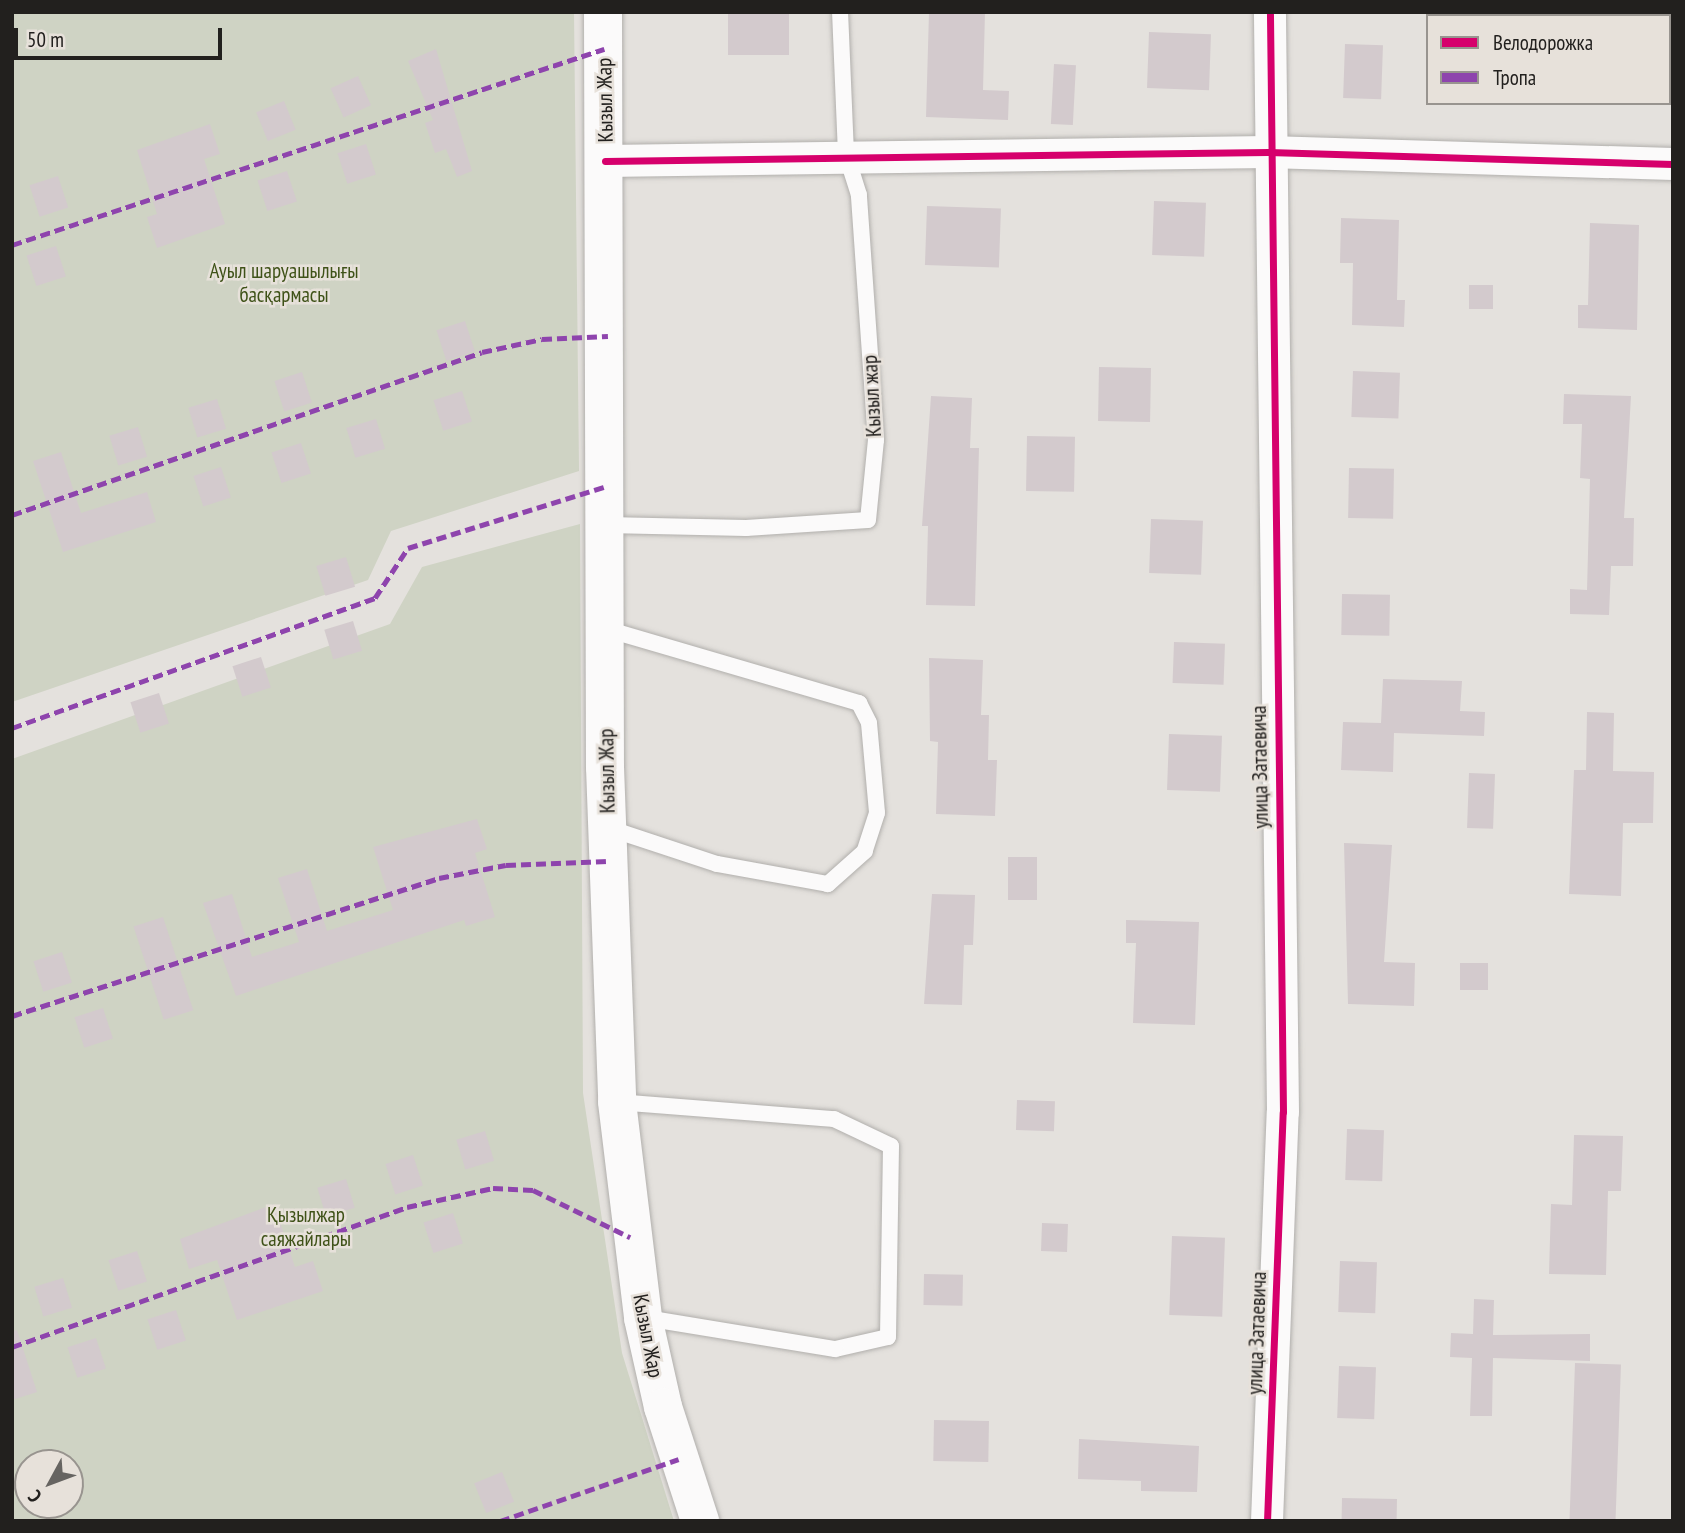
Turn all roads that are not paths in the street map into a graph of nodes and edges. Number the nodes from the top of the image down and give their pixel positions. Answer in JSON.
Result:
{"nodes":[{"id":1,"x":603,"y":12,"type":"edge"},
{"id":2,"x":840,"y":12,"type":"edge"},
{"id":3,"x":1270,"y":12,"type":"edge"},
{"id":4,"x":1268,"y":152,"type":"junction"},
{"id":5,"x":846,"y":154,"type":"junction"},
{"id":6,"x":606,"y":161,"type":"junction"},
{"id":7,"x":1673,"y":164,"type":"edge"},
{"id":8,"x":607,"y":525,"type":"junction"},
{"id":9,"x":606,"y":629,"type":"junction"},
{"id":10,"x":608,"y":828,"type":"junction"},
{"id":11,"x":617,"y":1102,"type":"junction"},
{"id":12,"x":643,"y":1318,"type":"junction"},
{"id":13,"x":700,"y":1521,"type":"edge"},
{"id":14,"x":1267,"y":1521,"type":"edge"}],
"edges":[{"from":1,"to":6,"type":"main road","name":"Кызыл Жар"},
{"from":2,"to":5,"type":"lane","name":"Кызыл жар"},
{"from":3,"to":4,"type":"street","name":"улица Затаевича"},
{"from":4,"to":5,"type":"street"},
{"from":4,"to":7,"type":"street"},
{"from":4,"to":14,"type":"street","name":"улица Затаевича"},
{"from":5,"to":6,"type":"street"},
{"from":5,"to":8,"type":"lane","name":"Кызыл жар"},
{"from":6,"to":8,"type":"main road","name":"Кызыл Жар"},
{"from":8,"to":9,"type":"main road","name":"Кызыл Жар"},
{"from":9,"to":10,"type":"main road","name":"Кызыл Жар"},
{"from":9,"to":10,"type":"lane"},
{"from":10,"to":11,"type":"main road","name":"Кызыл Жар"},
{"from":11,"to":12,"type":"main road","name":"Кызыл Жар"},
{"from":11,"to":12,"type":"lane"},
{"from":12,"to":13,"type":"main road","name":"Кызыл Жар"}]}
